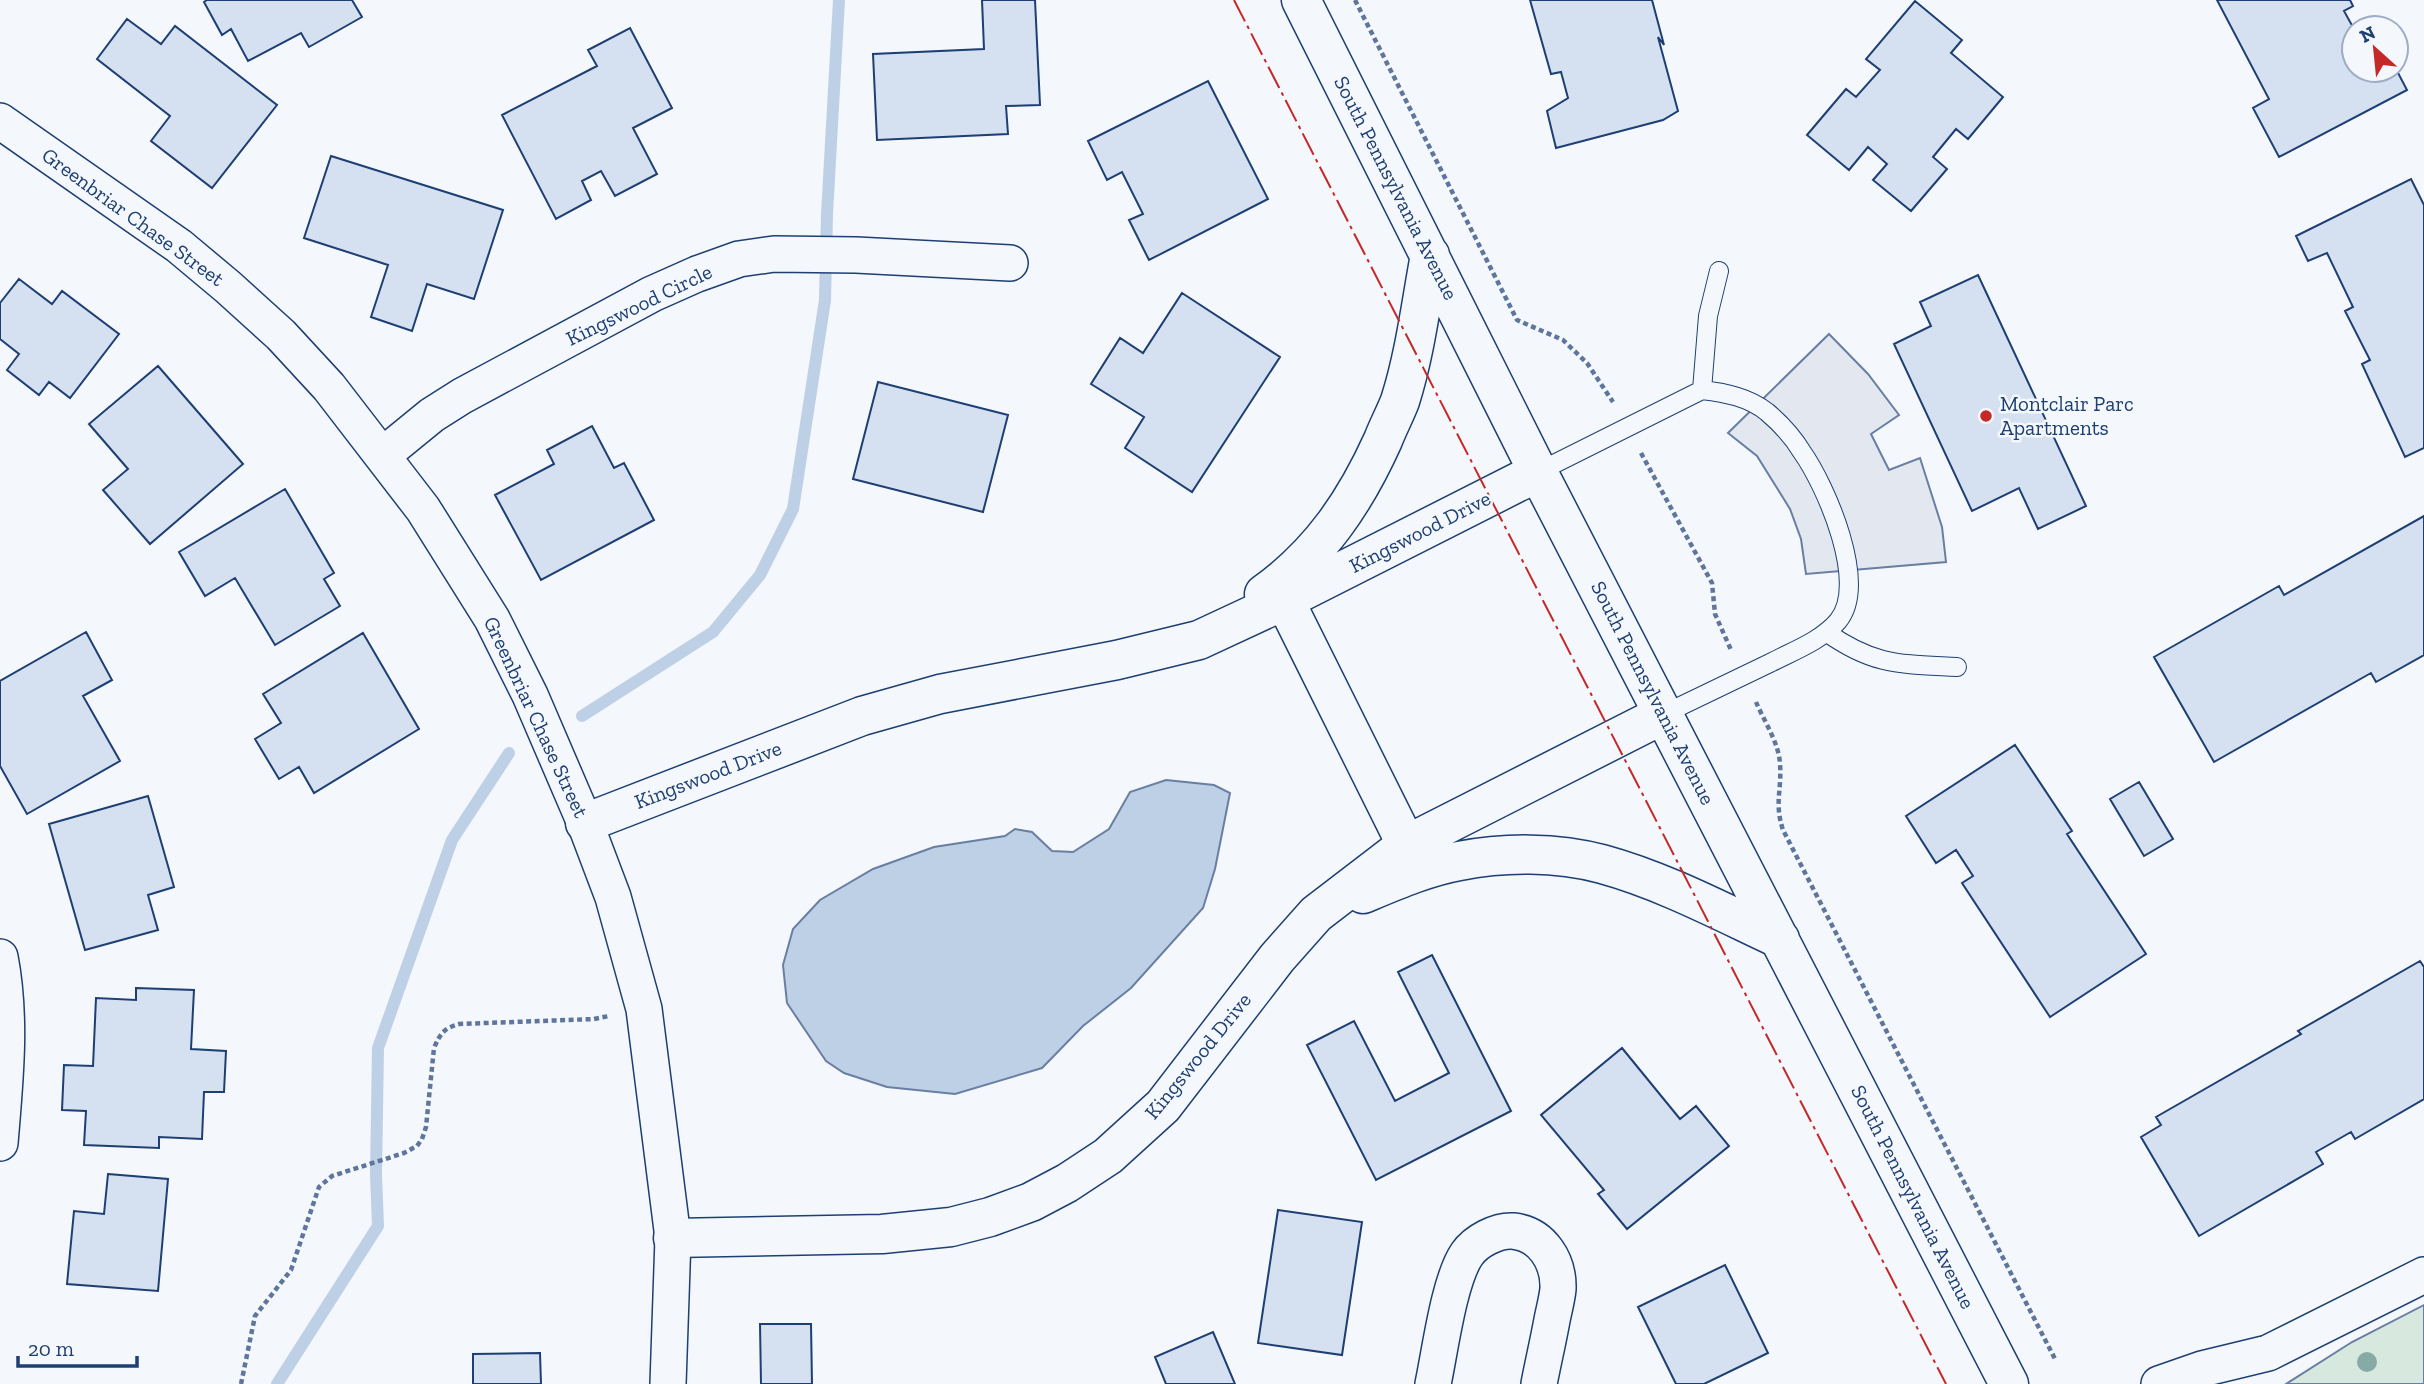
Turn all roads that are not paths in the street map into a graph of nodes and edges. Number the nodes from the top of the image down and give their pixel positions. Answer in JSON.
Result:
{"nodes":[{"id":1,"x":1301,"y":0,"type":"edge"},
{"id":2,"x":0,"y":121,"type":"edge"},
{"id":3,"x":1430,"y":255,"type":"junction"},
{"id":4,"x":1010,"y":263,"type":"dead end"},
{"id":5,"x":1719,"y":271,"type":"dead end"},
{"id":6,"x":1702,"y":390,"type":"junction"},
{"id":7,"x":383,"y":455,"type":"junction"},
{"id":8,"x":1538,"y":472,"type":"junction"},
{"id":9,"x":1281,"y":592,"type":"junction"},
{"id":10,"x":1826,"y":632,"type":"junction"},
{"id":11,"x":1957,"y":667,"type":"dead end"},
{"id":12,"x":1664,"y":714,"type":"junction"},
{"id":13,"x":585,"y":823,"type":"junction"},
{"id":14,"x":1413,"y":858,"type":"junction"},
{"id":15,"x":1780,"y":939,"type":"junction"},
{"id":16,"x":0,"y":957,"type":"edge"},
{"id":17,"x":1,"y":1124,"type":"edge"},
{"id":18,"x":673,"y":1238,"type":"junction"},
{"id":19,"x":2424,"y":1275,"type":"edge"},
{"id":20,"x":2268,"y":1353,"type":"junction"},
{"id":21,"x":668,"y":1384,"type":"edge"},
{"id":22,"x":1433,"y":1384,"type":"edge"},
{"id":23,"x":1539,"y":1384,"type":"edge"},
{"id":24,"x":2009,"y":1384,"type":"edge"},
{"id":25,"x":2158,"y":1384,"type":"edge"},
{"id":26,"x":2241,"y":1384,"type":"edge"}],
"edges":[{"from":1,"to":3,"type":"street","name":"South Pennsylvania Avenue"},
{"from":2,"to":7,"type":"street","name":"Greenbriar Chase Street"},
{"from":3,"to":8,"type":"street","name":"South Pennsylvania Avenue"},
{"from":3,"to":9,"type":"street"},
{"from":4,"to":7,"type":"street","name":"Kingswood Circle"},
{"from":5,"to":6,"type":"lane"},
{"from":6,"to":8,"type":"lane"},
{"from":6,"to":10,"type":"lane"},
{"from":7,"to":13,"type":"street","name":"Greenbriar Chase Street"},
{"from":8,"to":9,"type":"street","name":"Kingswood Drive"},
{"from":8,"to":12,"type":"street","name":"South Pennsylvania Avenue"},
{"from":9,"to":13,"type":"street","name":"Kingswood Drive"},
{"from":9,"to":14,"type":"street"},
{"from":10,"to":11,"type":"lane"},
{"from":10,"to":12,"type":"lane"},
{"from":12,"to":14,"type":"street","name":"Kingswood Drive"},
{"from":12,"to":15,"type":"street","name":"South Pennsylvania Avenue"},
{"from":13,"to":18,"type":"street","name":"Greenbriar Chase Street"},
{"from":14,"to":15,"type":"street"},
{"from":14,"to":18,"type":"street","name":"Kingswood Drive"},
{"from":15,"to":24,"type":"street","name":"South Pennsylvania Avenue"},
{"from":16,"to":17,"type":"street"},
{"from":18,"to":21,"type":"street","name":"Greenbriar Chase Street"},
{"from":19,"to":20,"type":"street"},
{"from":20,"to":25,"type":"street"},
{"from":20,"to":26,"type":"street"},
{"from":22,"to":23,"type":"street"}]}
